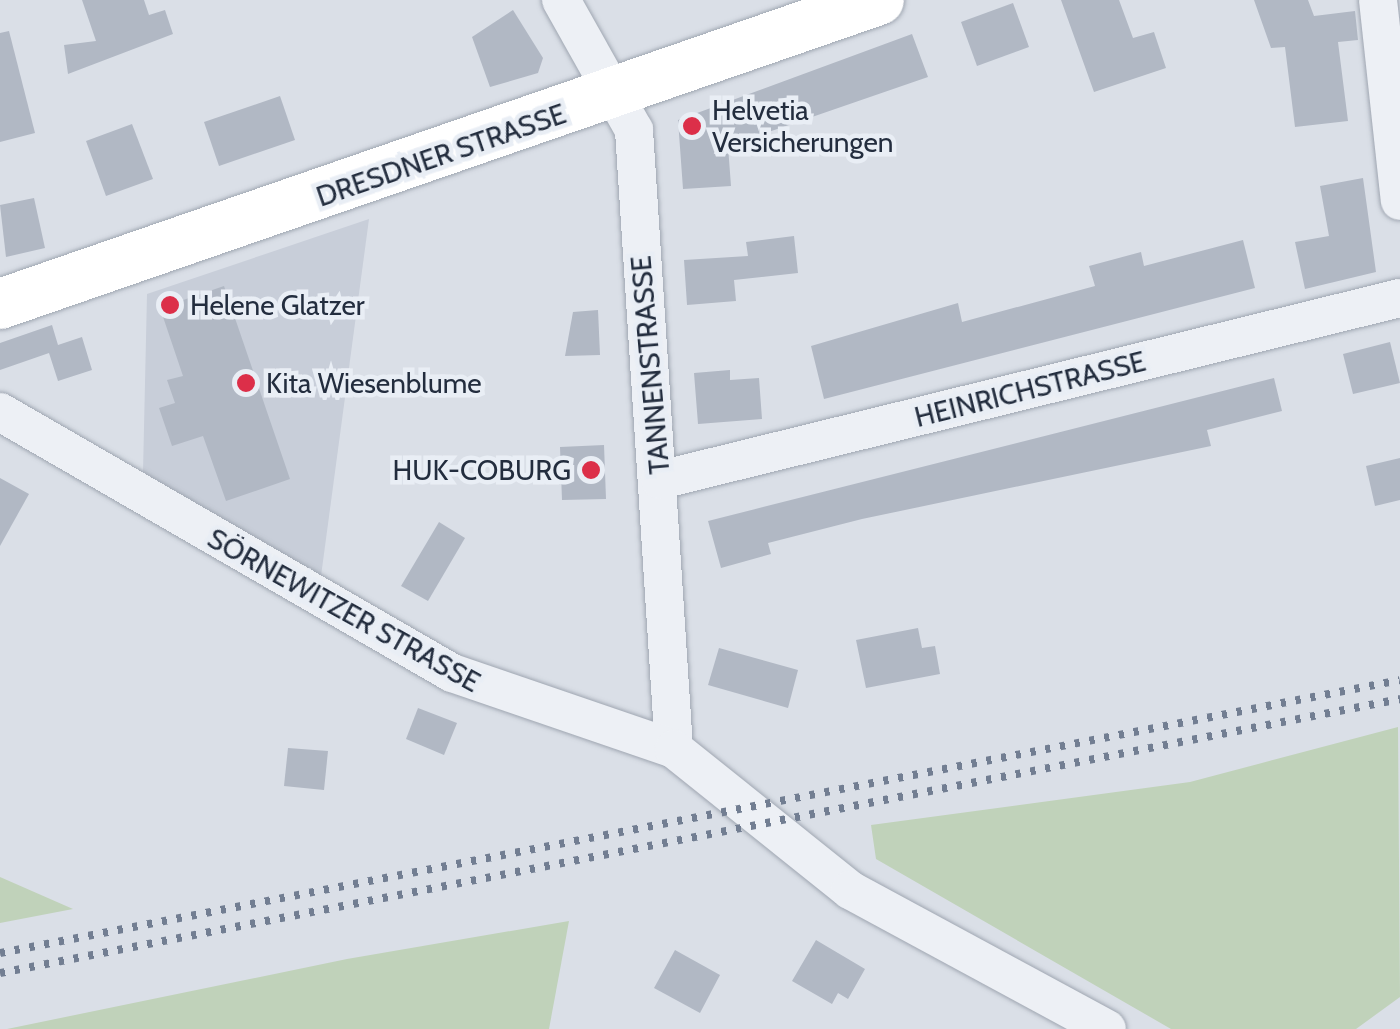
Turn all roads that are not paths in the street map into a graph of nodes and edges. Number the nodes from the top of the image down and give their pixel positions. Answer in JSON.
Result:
{"nodes":[{"id":1,"x":561,"y":0,"type":"edge"},
{"id":2,"x":880,"y":0,"type":"edge"},
{"id":3,"x":1378,"y":0,"type":"edge"},
{"id":4,"x":619,"y":94,"type":"junction"},
{"id":5,"x":1400,"y":201,"type":"edge"},
{"id":6,"x":1400,"y":298,"type":"edge"},
{"id":7,"x":0,"y":304,"type":"edge"},
{"id":8,"x":0,"y":412,"type":"edge"},
{"id":9,"x":660,"y":480,"type":"junction"},
{"id":10,"x":674,"y":749,"type":"junction"},
{"id":11,"x":1107,"y":1029,"type":"edge"}],
"edges":[{"from":1,"to":4,"type":"street","name":"TANNENSTRASSE"},
{"from":2,"to":4,"type":"main road","name":"DRESDNER STRASSE"},
{"from":3,"to":5,"type":"street"},
{"from":4,"to":7,"type":"main road","name":"DRESDNER STRASSE"},
{"from":4,"to":9,"type":"street","name":"TANNENSTRASSE"},
{"from":6,"to":9,"type":"street","name":"HEINRICHSTRASSE"},
{"from":8,"to":10,"type":"street","name":"SÖRNEWITZER STRASSE"},
{"from":9,"to":10,"type":"street","name":"TANNENSTRASSE"},
{"from":10,"to":11,"type":"street","name":"SÖRNEWITZER STRASSE"}]}
